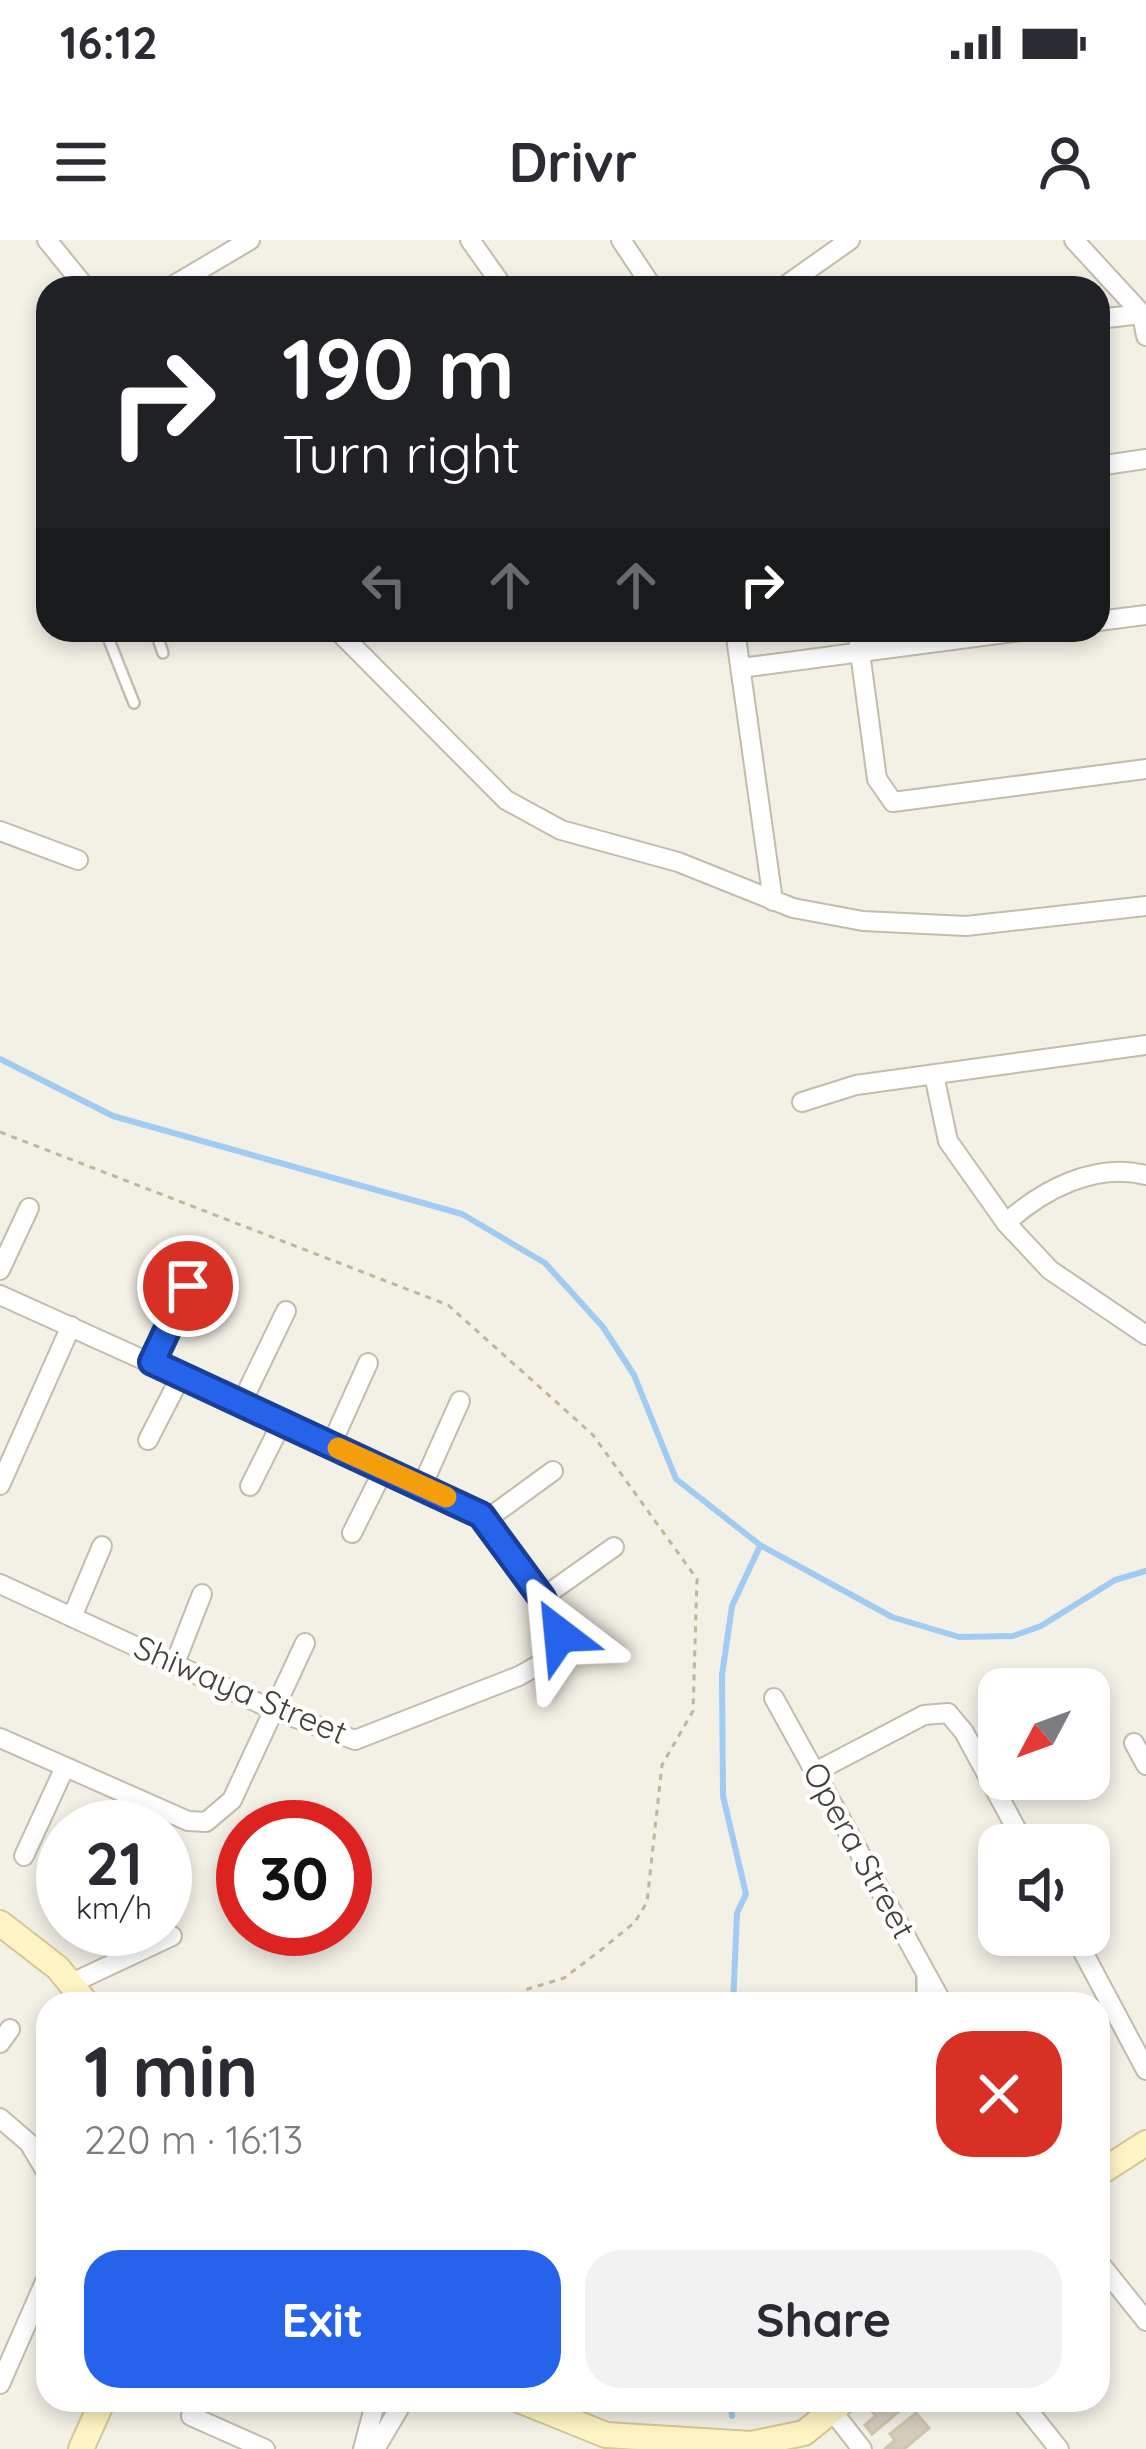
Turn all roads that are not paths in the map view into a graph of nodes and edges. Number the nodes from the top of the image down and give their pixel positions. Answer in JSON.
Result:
{"nodes":[{"id":1,"x":47,"y":240,"type":"edge"},
{"id":2,"x":250,"y":240,"type":"edge"},
{"id":3,"x":470,"y":240,"type":"edge"},
{"id":4,"x":621,"y":240,"type":"edge"},
{"id":5,"x":850,"y":240,"type":"edge"},
{"id":6,"x":1086,"y":244,"type":"edge"},
{"id":7,"x":76,"y":276,"type":"edge"},
{"id":8,"x":189,"y":276,"type":"edge"},
{"id":9,"x":496,"y":276,"type":"edge"},
{"id":10,"x":645,"y":276,"type":"edge"},
{"id":11,"x":799,"y":276,"type":"edge"},
{"id":12,"x":1142,"y":314,"type":"junction"},
{"id":13,"x":1110,"y":318,"type":"edge"},
{"id":14,"x":1146,"y":336,"type":"edge"},
{"id":15,"x":1146,"y":459,"type":"edge"},
{"id":16,"x":1110,"y":464,"type":"edge"},
{"id":17,"x":1146,"y":616,"type":"edge"},
{"id":18,"x":1110,"y":620,"type":"edge"},
{"id":19,"x":110,"y":642,"type":"edge"},
{"id":20,"x":159,"y":642,"type":"edge"},
{"id":21,"x":349,"y":642,"type":"edge"},
{"id":22,"x":737,"y":642,"type":"edge"},
{"id":23,"x":858,"y":642,"type":"edge"},
{"id":24,"x":932,"y":642,"type":"edge"},
{"id":25,"x":859,"y":651,"type":"junction"},
{"id":26,"x":163,"y":652,"type":"dead end"},
{"id":27,"x":741,"y":668,"type":"junction"},
{"id":28,"x":134,"y":703,"type":"dead end"},
{"id":29,"x":1146,"y":769,"type":"edge"},
{"id":30,"x":0,"y":831,"type":"edge"},
{"id":31,"x":78,"y":860,"type":"dead end"},
{"id":32,"x":773,"y":901,"type":"junction"},
{"id":33,"x":1146,"y":906,"type":"edge"},
{"id":34,"x":1146,"y":1045,"type":"edge"},
{"id":35,"x":934,"y":1076,"type":"junction"},
{"id":36,"x":802,"y":1102,"type":"dead end"},
{"id":37,"x":1146,"y":1175,"type":"edge"},
{"id":38,"x":28,"y":1208,"type":"dead end"},
{"id":39,"x":1006,"y":1223,"type":"junction"},
{"id":40,"x":0,"y":1270,"type":"edge"},
{"id":41,"x":188,"y":1286,"type":"dead end"},
{"id":42,"x":0,"y":1294,"type":"edge"},
{"id":43,"x":286,"y":1311,"type":"dead end"},
{"id":44,"x":70,"y":1326,"type":"junction"},
{"id":45,"x":1144,"y":1330,"type":"edge"},
{"id":46,"x":152,"y":1362,"type":"junction"},
{"id":47,"x":368,"y":1364,"type":"dead end"},
{"id":48,"x":181,"y":1376,"type":"junction"},
{"id":49,"x":460,"y":1401,"type":"dead end"},
{"id":50,"x":242,"y":1404,"type":"junction"},
{"id":51,"x":282,"y":1422,"type":"junction"},
{"id":52,"x":148,"y":1440,"type":"dead end"},
{"id":53,"x":331,"y":1445,"type":"junction"},
{"id":54,"x":384,"y":1468,"type":"junction"},
{"id":55,"x":553,"y":1472,"type":"dead end"},
{"id":56,"x":0,"y":1484,"type":"edge"},
{"id":57,"x":250,"y":1486,"type":"dead end"},
{"id":58,"x":422,"y":1486,"type":"junction"},
{"id":59,"x":486,"y":1520,"type":"junction"},
{"id":60,"x":352,"y":1533,"type":"dead end"},
{"id":61,"x":102,"y":1546,"type":"dead end"},
{"id":62,"x":614,"y":1547,"type":"dead end"},
{"id":63,"x":0,"y":1584,"type":"edge"},
{"id":64,"x":202,"y":1594,"type":"dead end"},
{"id":65,"x":542,"y":1598,"type":"junction"},
{"id":66,"x":72,"y":1617,"type":"junction"},
{"id":67,"x":305,"y":1643,"type":"dead end"},
{"id":68,"x":176,"y":1663,"type":"junction"},
{"id":69,"x":774,"y":1698,"type":"dead end"},
{"id":70,"x":274,"y":1710,"type":"junction"},
{"id":71,"x":0,"y":1738,"type":"edge"},
{"id":72,"x":1134,"y":1743,"type":"dead end"},
{"id":73,"x":1146,"y":1765,"type":"edge"},
{"id":74,"x":64,"y":1767,"type":"junction"},
{"id":75,"x":818,"y":1771,"type":"junction"},
{"id":76,"x":140,"y":1800,"type":"edge"},
{"id":77,"x":192,"y":1821,"type":"edge"},
{"id":78,"x":1014,"y":1824,"type":"edge"},
{"id":79,"x":24,"y":1856,"type":"dead end"},
{"id":80,"x":0,"y":1923,"type":"edge"},
{"id":81,"x":140,"y":1956,"type":"edge"},
{"id":82,"x":1085,"y":1956,"type":"edge"},
{"id":83,"x":923,"y":1966,"type":"junction"},
{"id":84,"x":78,"y":1992,"type":"edge"},
{"id":85,"x":83,"y":1992,"type":"edge"},
{"id":86,"x":922,"y":1992,"type":"edge"},
{"id":87,"x":937,"y":1992,"type":"edge"},
{"id":88,"x":1104,"y":1992,"type":"edge"},
{"id":89,"x":1110,"y":2002,"type":"edge"},
{"id":90,"x":1146,"y":2070,"type":"edge"},
{"id":91,"x":0,"y":2118,"type":"edge"},
{"id":92,"x":1146,"y":2143,"type":"edge"},
{"id":93,"x":36,"y":2155,"type":"edge"},
{"id":94,"x":1110,"y":2166,"type":"edge"},
{"id":95,"x":1110,"y":2276,"type":"edge"},
{"id":96,"x":36,"y":2307,"type":"edge"},
{"id":97,"x":1146,"y":2321,"type":"edge"},
{"id":98,"x":0,"y":2384,"type":"edge"},
{"id":99,"x":98,"y":2412,"type":"edge"},
{"id":100,"x":373,"y":2412,"type":"edge"},
{"id":101,"x":397,"y":2412,"type":"edge"},
{"id":102,"x":549,"y":2412,"type":"edge"},
{"id":103,"x":831,"y":2412,"type":"edge"},
{"id":104,"x":842,"y":2412,"type":"edge"},
{"id":105,"x":1030,"y":2412,"type":"edge"},
{"id":106,"x":191,"y":2416,"type":"dead end"},
{"id":107,"x":81,"y":2449,"type":"edge"},
{"id":108,"x":265,"y":2449,"type":"edge"},
{"id":109,"x":363,"y":2449,"type":"edge"},
{"id":110,"x":375,"y":2449,"type":"edge"},
{"id":111,"x":862,"y":2449,"type":"edge"},
{"id":112,"x":1059,"y":2449,"type":"edge"}],
"edges":[{"from":1,"to":7,"type":"street"},
{"from":2,"to":8,"type":"street"},
{"from":3,"to":9,"type":"street"},
{"from":4,"to":10,"type":"street"},
{"from":5,"to":11,"type":"street"},
{"from":6,"to":12,"type":"street"},
{"from":12,"to":13,"type":"street"},
{"from":12,"to":14,"type":"street"},
{"from":15,"to":16,"type":"street"},
{"from":17,"to":18,"type":"street"},
{"from":19,"to":28,"type":"lane"},
{"from":20,"to":26,"type":"lane"},
{"from":21,"to":32,"type":"street"},
{"from":22,"to":27,"type":"street"},
{"from":23,"to":25,"type":"street"},
{"from":24,"to":25,"type":"street"},
{"from":25,"to":27,"type":"street"},
{"from":25,"to":29,"type":"street"},
{"from":27,"to":32,"type":"street"},
{"from":30,"to":31,"type":"street"},
{"from":32,"to":33,"type":"street"},
{"from":34,"to":35,"type":"street"},
{"from":35,"to":36,"type":"street"},
{"from":35,"to":39,"type":"street"},
{"from":37,"to":39,"type":"street"},
{"from":38,"to":40,"type":"street"},
{"from":39,"to":45,"type":"street"},
{"from":41,"to":46,"type":"street"},
{"from":42,"to":44,"type":"street"},
{"from":43,"to":50,"type":"street"},
{"from":44,"to":46,"type":"street"},
{"from":44,"to":56,"type":"street"},
{"from":46,"to":48,"type":"street"},
{"from":47,"to":53,"type":"street"},
{"from":48,"to":50,"type":"street"},
{"from":48,"to":52,"type":"street"},
{"from":49,"to":58,"type":"street"},
{"from":50,"to":51,"type":"street"},
{"from":51,"to":53,"type":"street"},
{"from":51,"to":57,"type":"street"},
{"from":53,"to":54,"type":"street"},
{"from":54,"to":58,"type":"street"},
{"from":54,"to":60,"type":"street"},
{"from":55,"to":59,"type":"street"},
{"from":58,"to":59,"type":"street"},
{"from":59,"to":65,"type":"street"},
{"from":61,"to":66,"type":"street"},
{"from":62,"to":65,"type":"street"},
{"from":63,"to":66,"type":"street","name":"Shiwaya Street"},
{"from":64,"to":68,"type":"street"},
{"from":65,"to":70,"type":"street","name":"Shiwaya Street"},
{"from":66,"to":68,"type":"street","name":"Shiwaya Street"},
{"from":67,"to":70,"type":"street"},
{"from":68,"to":70,"type":"street","name":"Shiwaya Street"},
{"from":69,"to":75,"type":"street","name":"Opera Street"},
{"from":70,"to":77,"type":"street"},
{"from":71,"to":74,"type":"street"},
{"from":72,"to":73,"type":"street"},
{"from":74,"to":76,"type":"street"},
{"from":74,"to":79,"type":"street"},
{"from":75,"to":78,"type":"street"},
{"from":75,"to":83,"type":"street","name":"Opera Street"},
{"from":80,"to":84,"type":"street"},
{"from":81,"to":85,"type":"street"},
{"from":82,"to":88,"type":"street"},
{"from":83,"to":86,"type":"lane"},
{"from":83,"to":87,"type":"street","name":"Opera Street"},
{"from":89,"to":90,"type":"street"},
{"from":91,"to":93,"type":"street"},
{"from":92,"to":94,"type":"street"},
{"from":95,"to":97,"type":"street"},
{"from":96,"to":98,"type":"street"},
{"from":99,"to":107,"type":"street"},
{"from":100,"to":109,"type":"street"},
{"from":101,"to":110,"type":"street"},
{"from":102,"to":103,"type":"street"},
{"from":104,"to":111,"type":"street"},
{"from":105,"to":112,"type":"street"},
{"from":106,"to":108,"type":"street"}]}
